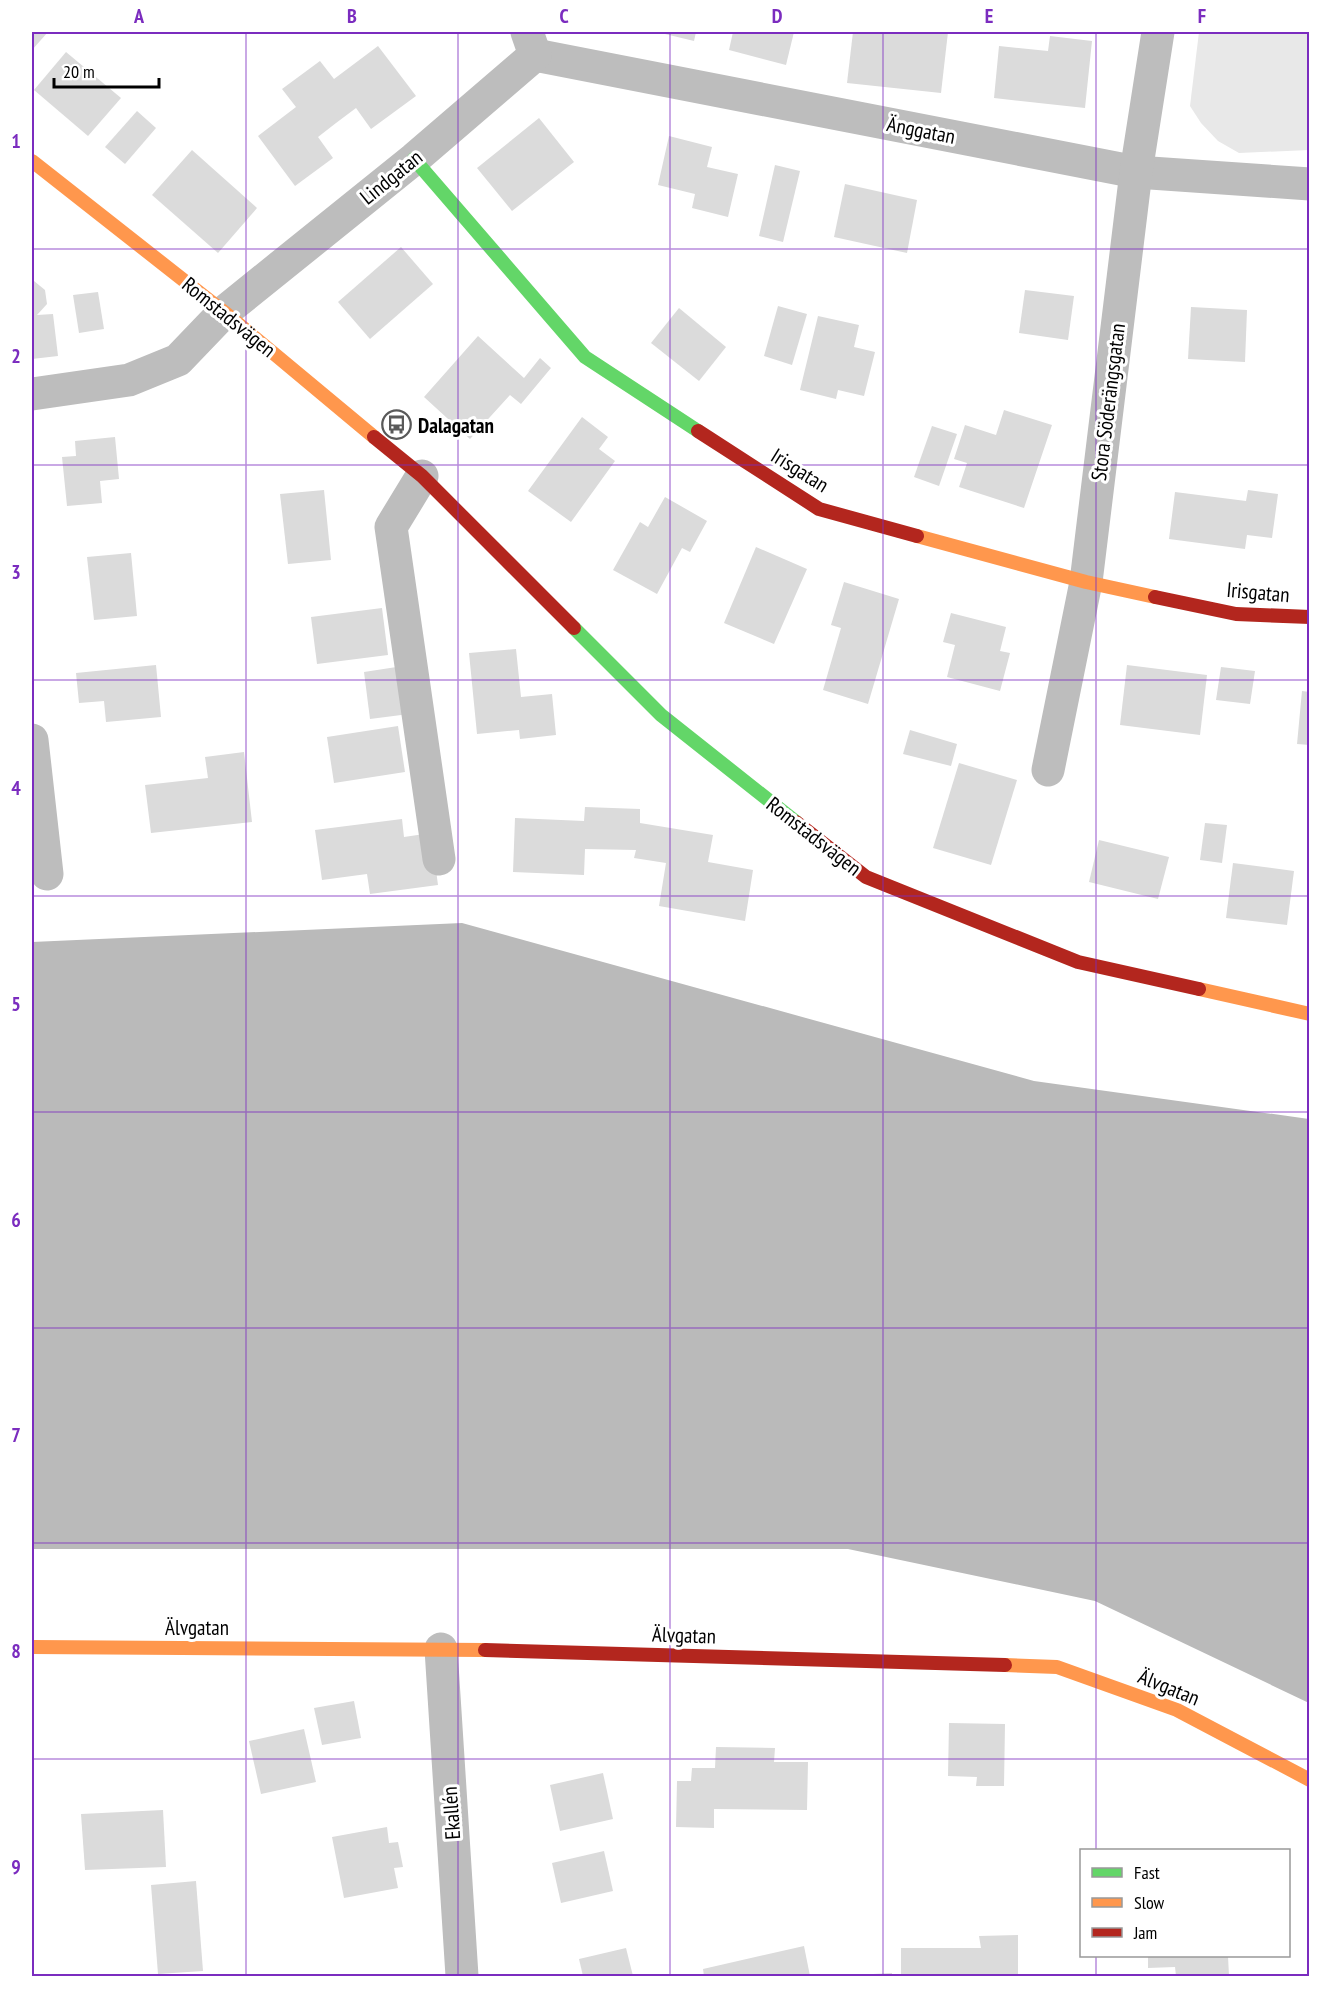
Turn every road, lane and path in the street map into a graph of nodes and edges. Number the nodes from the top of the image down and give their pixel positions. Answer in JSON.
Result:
{"nodes":[{"id":1,"x":1158,"y":32,"type":"edge"},
{"id":2,"x":531,"y":43,"type":"edge"},
{"id":3,"x":414,"y":159,"type":"junction"},
{"id":4,"x":32,"y":161,"type":"edge"},
{"id":5,"x":1136,"y":172,"type":"junction"},
{"id":6,"x":1310,"y":184,"type":"edge"},
{"id":7,"x":224,"y":312,"type":"junction"},
{"id":8,"x":32,"y":394,"type":"edge"},
{"id":9,"x":422,"y":476,"type":"junction"},
{"id":10,"x":1086,"y":582,"type":"junction"},
{"id":11,"x":1310,"y":617,"type":"edge"},
{"id":12,"x":32,"y":740,"type":"edge"},
{"id":13,"x":1048,"y":770,"type":"dead end"},
{"id":14,"x":439,"y":859,"type":"dead end"},
{"id":15,"x":47,"y":874,"type":"dead end"},
{"id":16,"x":1310,"y":1014,"type":"edge"},
{"id":17,"x":32,"y":1647,"type":"edge"},
{"id":18,"x":441,"y":1649,"type":"junction"},
{"id":19,"x":1310,"y":1780,"type":"edge"},
{"id":20,"x":462,"y":1977,"type":"edge"}],
"edges":[{"from":1,"to":5,"type":"street","name":"Stora Söderängsgatan"},
{"from":2,"to":3,"type":"street","name":"Lindgatan"},
{"from":2,"to":5,"type":"street","name":"Änggatan"},
{"from":3,"to":7,"type":"street","name":"Lindgatan"},
{"from":3,"to":10,"type":"street","name":"Irisgatan"},
{"from":4,"to":7,"type":"street","name":"Romstadsvägen"},
{"from":5,"to":6,"type":"street","name":"Änggatan"},
{"from":5,"to":10,"type":"street","name":"Stora Söderängsgatan"},
{"from":7,"to":8,"type":"street"},
{"from":7,"to":9,"type":"street","name":"Romstadsvägen"},
{"from":9,"to":14,"type":"street"},
{"from":9,"to":16,"type":"street","name":"Romstadsvägen"},
{"from":10,"to":11,"type":"street","name":"Irisgatan"},
{"from":10,"to":13,"type":"street","name":"Stora Söderängsgatan"},
{"from":12,"to":15,"type":"street"},
{"from":17,"to":18,"type":"street","name":"Älvgatan"},
{"from":18,"to":19,"type":"street","name":"Älvgatan"},
{"from":18,"to":20,"type":"street","name":"Ekallén"}]}
